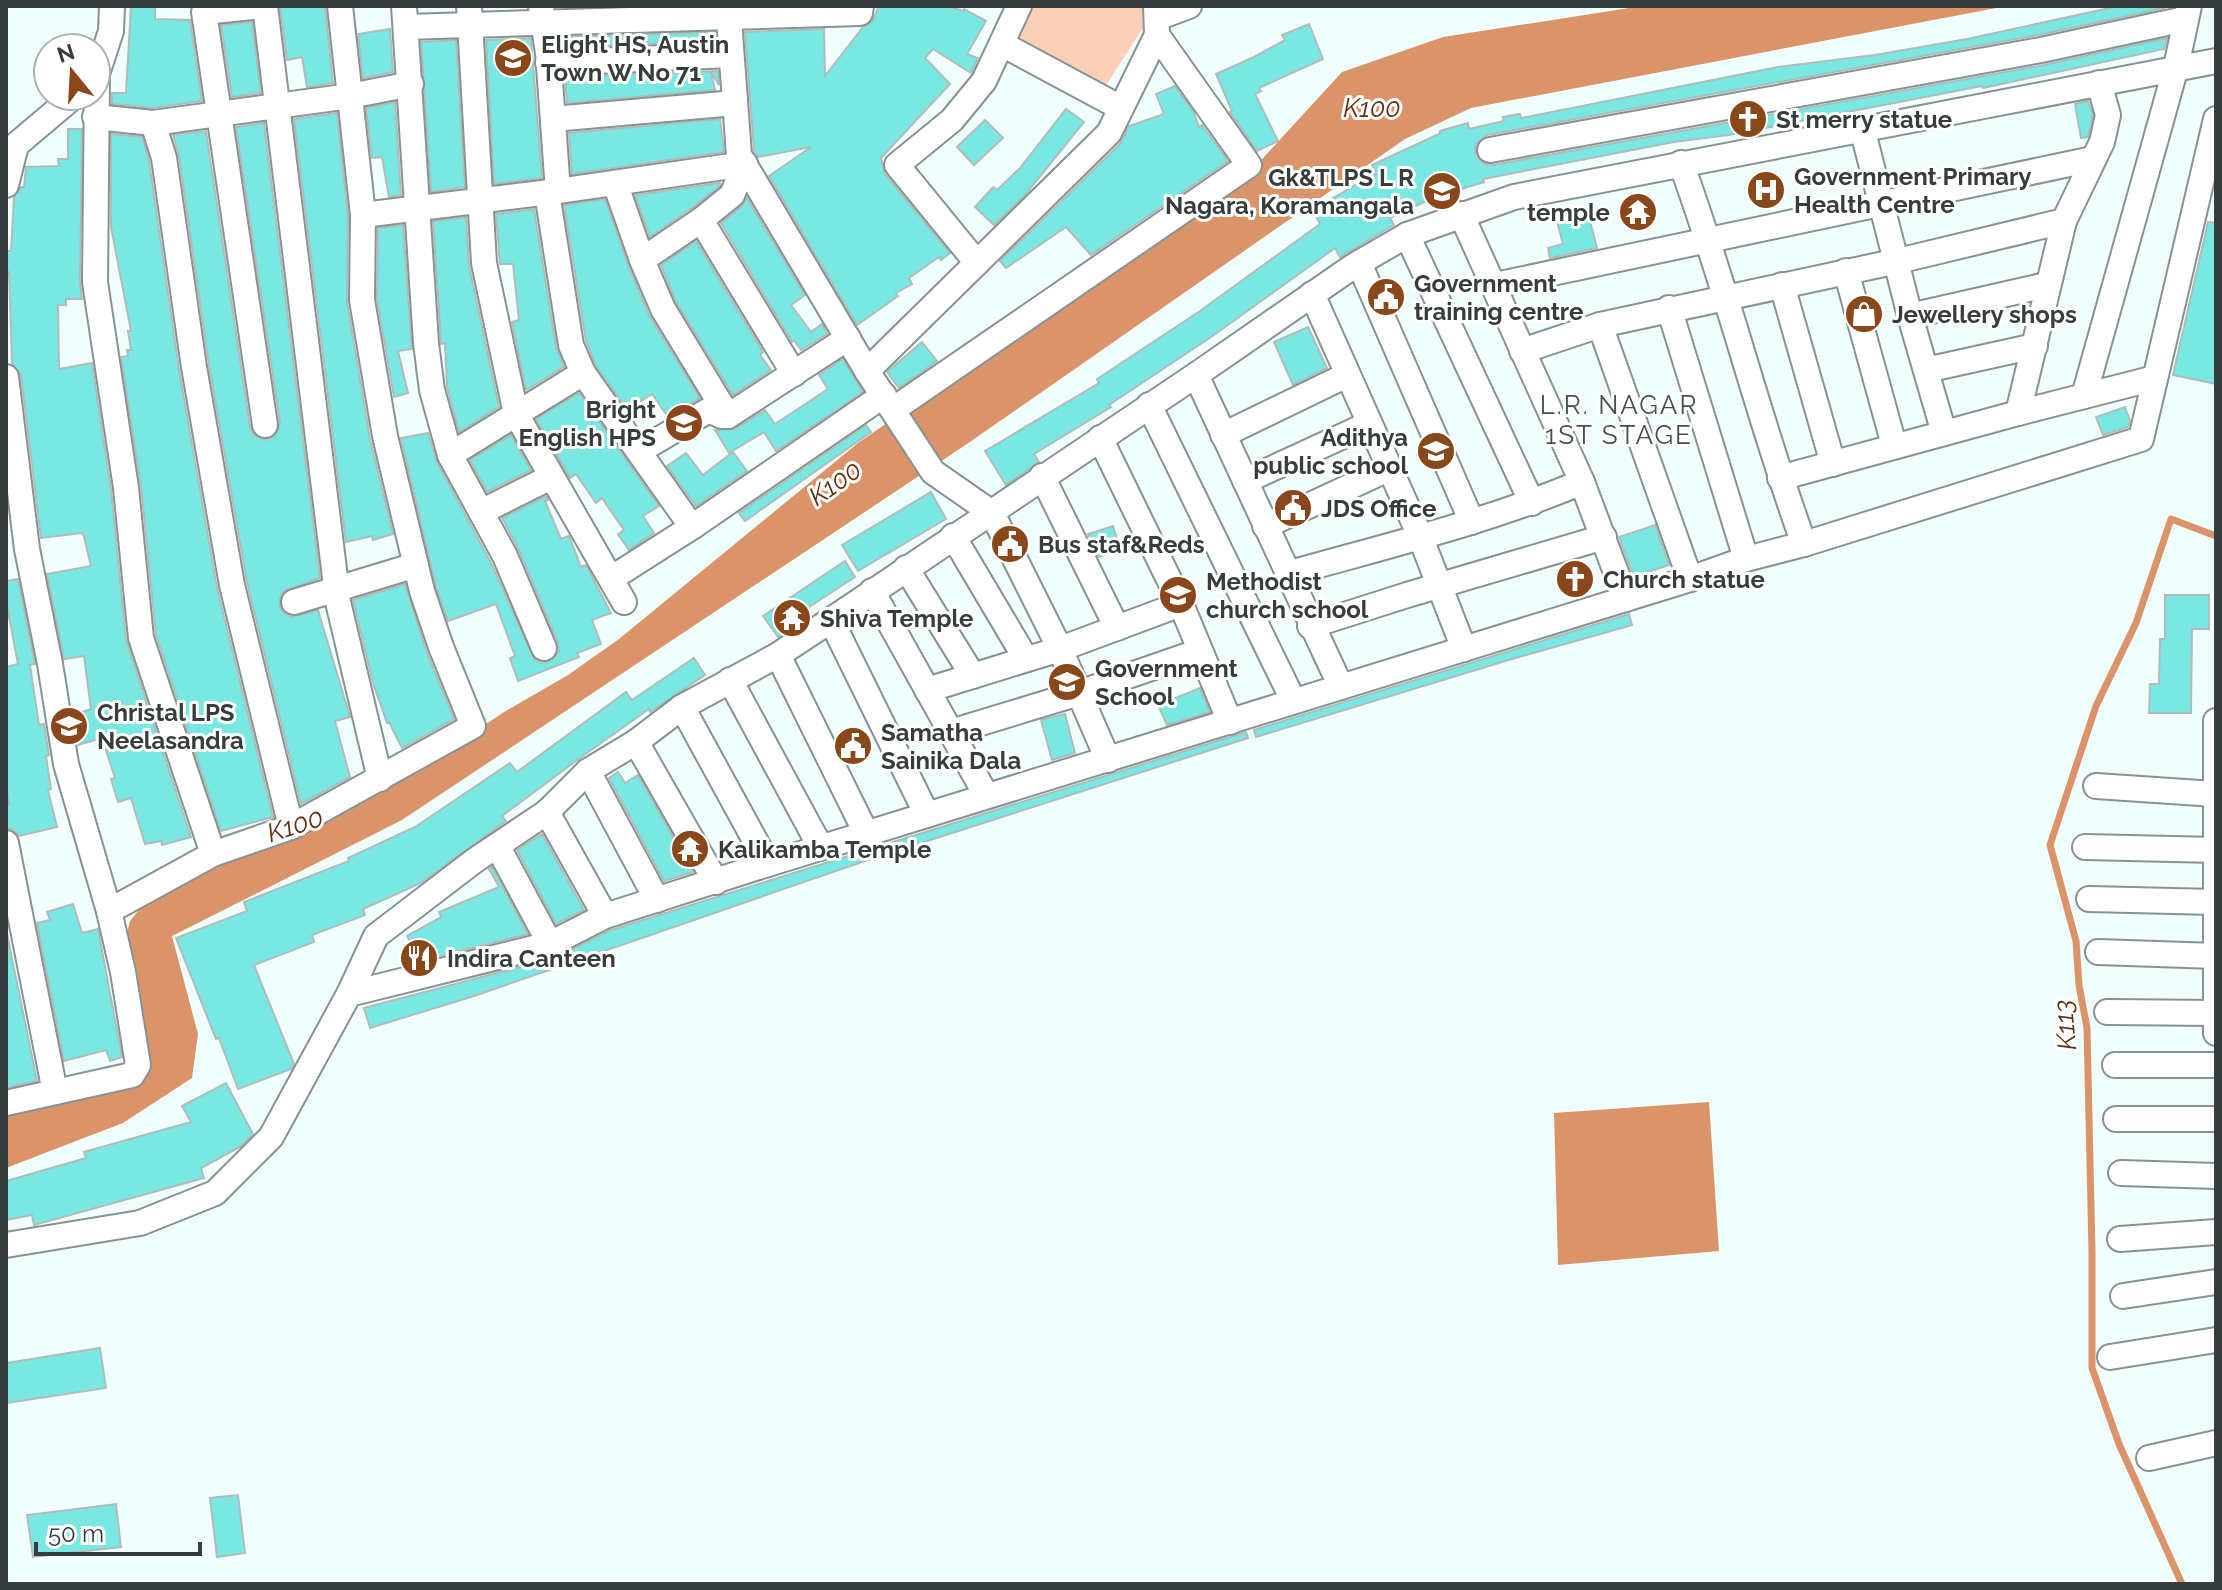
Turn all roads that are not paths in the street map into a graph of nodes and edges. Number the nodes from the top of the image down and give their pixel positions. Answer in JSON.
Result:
{"nodes":[{"id":1,"x":112,"y":6,"type":"edge"},
{"id":2,"x":264,"y":6,"type":"edge"},
{"id":3,"x":340,"y":6,"type":"edge"},
{"id":4,"x":861,"y":6,"type":"edge"},
{"id":5,"x":1019,"y":6,"type":"edge"},
{"id":6,"x":1189,"y":6,"type":"edge"},
{"id":7,"x":728,"y":11,"type":"edge"},
{"id":8,"x":2187,"y":12,"type":"edge"},
{"id":9,"x":541,"y":13,"type":"edge"},
{"id":10,"x":470,"y":15,"type":"edge"},
{"id":11,"x":405,"y":16,"type":"edge"},
{"id":12,"x":1157,"y":20,"type":"edge"},
{"id":13,"x":111,"y":32,"type":"edge"},
{"id":14,"x":1002,"y":44,"type":"junction"},
{"id":15,"x":731,"y":55,"type":"junction"},
{"id":16,"x":2216,"y":61,"type":"edge"},
{"id":17,"x":548,"y":63,"type":"junction"},
{"id":18,"x":2176,"y":67,"type":"junction"},
{"id":19,"x":2099,"y":83,"type":"junction"},
{"id":20,"x":411,"y":84,"type":"junction"},
{"id":21,"x":350,"y":96,"type":"junction"},
{"id":22,"x":735,"y":103,"type":"junction"},
{"id":23,"x":277,"y":106,"type":"junction"},
{"id":24,"x":1121,"y":108,"type":"junction"},
{"id":25,"x":55,"y":112,"type":"edge"},
{"id":26,"x":95,"y":112,"type":"edge"},
{"id":27,"x":221,"y":114,"type":"junction"},
{"id":28,"x":95,"y":117,"type":"junction"},
{"id":29,"x":553,"y":119,"type":"junction"},
{"id":30,"x":2216,"y":119,"type":"edge"},
{"id":31,"x":153,"y":123,"type":"junction"},
{"id":32,"x":1862,"y":128,"type":"junction"},
{"id":33,"x":1490,"y":150,"type":"dead end"},
{"id":34,"x":2093,"y":159,"type":"junction"},
{"id":35,"x":1681,"y":163,"type":"junction"},
{"id":36,"x":745,"y":164,"type":"junction"},
{"id":37,"x":615,"y":183,"type":"junction"},
{"id":38,"x":6,"y":185,"type":"edge"},
{"id":39,"x":552,"y":192,"type":"junction"},
{"id":40,"x":480,"y":201,"type":"junction"},
{"id":41,"x":1883,"y":203,"type":"junction"},
{"id":42,"x":417,"y":209,"type":"junction"},
{"id":43,"x":1461,"y":214,"type":"junction"},
{"id":44,"x":363,"y":215,"type":"junction"},
{"id":45,"x":701,"y":220,"type":"junction"},
{"id":46,"x":2064,"y":221,"type":"junction"},
{"id":47,"x":1407,"y":235,"type":"junction"},
{"id":48,"x":1709,"y":240,"type":"junction"},
{"id":49,"x":642,"y":260,"type":"junction"},
{"id":50,"x":1898,"y":261,"type":"junction"},
{"id":51,"x":977,"y":263,"type":"junction"},
{"id":52,"x":1359,"y":263,"type":"junction"},
{"id":53,"x":1846,"y":271,"type":"junction"},
{"id":54,"x":1495,"y":285,"type":"junction"},
{"id":55,"x":1782,"y":285,"type":"junction"},
{"id":56,"x":2046,"y":285,"type":"junction"},
{"id":57,"x":1312,"y":294,"type":"junction"},
{"id":58,"x":1726,"y":297,"type":"junction"},
{"id":59,"x":1669,"y":308,"type":"junction"},
{"id":60,"x":1910,"y":316,"type":"junction"},
{"id":61,"x":1600,"y":325,"type":"junction"},
{"id":62,"x":848,"y":338,"type":"junction"},
{"id":63,"x":2035,"y":346,"type":"junction"},
{"id":64,"x":1522,"y":351,"type":"junction"},
{"id":65,"x":1926,"y":370,"type":"junction"},
{"id":66,"x":867,"y":371,"type":"junction"},
{"id":67,"x":583,"y":373,"type":"junction"},
{"id":68,"x":794,"y":374,"type":"junction"},
{"id":69,"x":1196,"y":375,"type":"junction"},
{"id":70,"x":1347,"y":375,"type":"junction"},
{"id":71,"x":6,"y":377,"type":"edge"},
{"id":72,"x":2155,"y":378,"type":"junction"},
{"id":73,"x":2084,"y":396,"type":"junction"},
{"id":74,"x":889,"y":402,"type":"junction"},
{"id":75,"x":1149,"y":405,"type":"junction"},
{"id":76,"x":2018,"y":413,"type":"junction"},
{"id":77,"x":516,"y":414,"type":"junction"},
{"id":78,"x":728,"y":416,"type":"junction"},
{"id":79,"x":1369,"y":424,"type":"junction"},
{"id":80,"x":265,"y":425,"type":"dead end"},
{"id":81,"x":1944,"y":433,"type":"junction"},
{"id":82,"x":1223,"y":435,"type":"junction"},
{"id":83,"x":1100,"y":438,"type":"junction"},
{"id":84,"x":651,"y":444,"type":"dead end"},
{"id":85,"x":1894,"y":445,"type":"junction"},
{"id":86,"x":450,"y":455,"type":"junction"},
{"id":87,"x":1833,"y":464,"type":"junction"},
{"id":88,"x":1388,"y":469,"type":"junction"},
{"id":89,"x":1042,"y":476,"type":"junction"},
{"id":90,"x":551,"y":477,"type":"junction"},
{"id":91,"x":1780,"y":478,"type":"junction"},
{"id":92,"x":1245,"y":481,"type":"junction"},
{"id":93,"x":1582,"y":482,"type":"junction"},
{"id":94,"x":1532,"y":503,"type":"junction"},
{"id":95,"x":481,"y":512,"type":"junction"},
{"id":96,"x":992,"y":513,"type":"junction"},
{"id":97,"x":1472,"y":522,"type":"junction"},
{"id":98,"x":1265,"y":526,"type":"junction"},
{"id":99,"x":692,"y":527,"type":"junction"},
{"id":100,"x":953,"y":536,"type":"junction"},
{"id":101,"x":1420,"y":536,"type":"junction"},
{"id":102,"x":1604,"y":537,"type":"junction"},
{"id":103,"x":1804,"y":544,"type":"junction"},
{"id":104,"x":1746,"y":559,"type":"junction"},
{"id":105,"x":416,"y":565,"type":"junction"},
{"id":106,"x":906,"y":568,"type":"junction"},
{"id":107,"x":1287,"y":574,"type":"junction"},
{"id":108,"x":612,"y":578,"type":"junction"},
{"id":109,"x":1690,"y":579,"type":"junction"},
{"id":110,"x":1441,"y":585,"type":"junction"},
{"id":111,"x":336,"y":589,"type":"junction"},
{"id":112,"x":872,"y":591,"type":"junction"},
{"id":113,"x":1626,"y":599,"type":"junction"},
{"id":114,"x":294,"y":602,"type":"dead end"},
{"id":115,"x":624,"y":602,"type":"dead end"},
{"id":116,"x":1181,"y":604,"type":"junction"},
{"id":117,"x":831,"y":620,"type":"junction"},
{"id":118,"x":1310,"y":626,"type":"junction"},
{"id":119,"x":1117,"y":628,"type":"junction"},
{"id":120,"x":544,"y":648,"type":"dead end"},
{"id":121,"x":1060,"y":649,"type":"junction"},
{"id":122,"x":1464,"y":649,"type":"junction"},
{"id":123,"x":1200,"y":651,"type":"junction"},
{"id":124,"x":778,"y":655,"type":"junction"},
{"id":125,"x":1026,"y":659,"type":"junction"},
{"id":126,"x":973,"y":676,"type":"junction"},
{"id":127,"x":730,"y":680,"type":"junction"},
{"id":128,"x":1341,"y":687,"type":"junction"},
{"id":129,"x":927,"y":690,"type":"junction"},
{"id":130,"x":1079,"y":693,"type":"junction"},
{"id":131,"x":1293,"y":700,"type":"junction"},
{"id":132,"x":682,"y":707,"type":"junction"},
{"id":133,"x":2216,"y":721,"type":"edge"},
{"id":134,"x":1230,"y":722,"type":"junction"},
{"id":135,"x":951,"y":732,"type":"junction"},
{"id":136,"x":636,"y":742,"type":"junction"},
{"id":137,"x":2216,"y":744,"type":"edge"},
{"id":138,"x":1108,"y":760,"type":"junction"},
{"id":139,"x":588,"y":771,"type":"junction"},
{"id":140,"x":380,"y":779,"type":"junction"},
{"id":141,"x":2096,"y":786,"type":"dead end"},
{"id":142,"x":2215,"y":794,"type":"edge"},
{"id":143,"x":986,"y":795,"type":"junction"},
{"id":144,"x":547,"y":812,"type":"junction"},
{"id":145,"x":927,"y":815,"type":"junction"},
{"id":146,"x":291,"y":827,"type":"junction"},
{"id":147,"x":867,"y":835,"type":"junction"},
{"id":148,"x":6,"y":843,"type":"edge"},
{"id":149,"x":498,"y":847,"type":"junction"},
{"id":150,"x":2085,"y":847,"type":"dead end"},
{"id":151,"x":821,"y":848,"type":"junction"},
{"id":152,"x":2216,"y":850,"type":"edge"},
{"id":153,"x":213,"y":854,"type":"junction"},
{"id":154,"x":768,"y":864,"type":"junction"},
{"id":155,"x":716,"y":882,"type":"junction"},
{"id":156,"x":2089,"y":899,"type":"dead end"},
{"id":157,"x":657,"y":900,"type":"junction"},
{"id":158,"x":2215,"y":902,"type":"edge"},
{"id":159,"x":109,"y":911,"type":"junction"},
{"id":160,"x":605,"y":916,"type":"junction"},
{"id":161,"x":2216,"y":943,"type":"edge"},
{"id":162,"x":550,"y":944,"type":"junction"},
{"id":163,"x":2098,"y":952,"type":"dead end"},
{"id":164,"x":2216,"y":956,"type":"edge"},
{"id":165,"x":349,"y":994,"type":"junction"},
{"id":166,"x":2107,"y":1012,"type":"dead end"},
{"id":167,"x":2216,"y":1013,"type":"edge"},
{"id":168,"x":2216,"y":1033,"type":"edge"},
{"id":169,"x":2115,"y":1065,"type":"dead end"},
{"id":170,"x":2216,"y":1065,"type":"edge"},
{"id":171,"x":55,"y":1092,"type":"junction"},
{"id":172,"x":6,"y":1103,"type":"edge"},
{"id":173,"x":2116,"y":1119,"type":"dead end"},
{"id":174,"x":2216,"y":1119,"type":"edge"},
{"id":175,"x":2121,"y":1173,"type":"dead end"},
{"id":176,"x":2216,"y":1176,"type":"edge"},
{"id":177,"x":2216,"y":1232,"type":"edge"},
{"id":178,"x":2120,"y":1239,"type":"dead end"},
{"id":179,"x":6,"y":1245,"type":"edge"},
{"id":180,"x":2216,"y":1282,"type":"edge"},
{"id":181,"x":2123,"y":1296,"type":"dead end"},
{"id":182,"x":2216,"y":1340,"type":"edge"},
{"id":183,"x":2110,"y":1357,"type":"dead end"},
{"id":184,"x":2216,"y":1443,"type":"edge"},
{"id":185,"x":2149,"y":1458,"type":"dead end"}],
"edges":[{"from":1,"to":13,"type":"street"},
{"from":2,"to":23,"type":"street"},
{"from":2,"to":27,"type":"street"},
{"from":3,"to":21,"type":"street"},
{"from":4,"to":7,"type":"street"},
{"from":5,"to":14,"type":"street"},
{"from":6,"to":12,"type":"street"},
{"from":7,"to":9,"type":"street"},
{"from":7,"to":15,"type":"street"},
{"from":8,"to":18,"type":"street"},
{"from":8,"to":33,"type":"street"},
{"from":9,"to":10,"type":"street"},
{"from":9,"to":17,"type":"street"},
{"from":10,"to":11,"type":"street"},
{"from":10,"to":40,"type":"street"},
{"from":11,"to":20,"type":"street"},
{"from":12,"to":24,"type":"street"},
{"from":12,"to":74,"type":"street"},
{"from":14,"to":24,"type":"street"},
{"from":14,"to":51,"type":"street"},
{"from":15,"to":17,"type":"street"},
{"from":15,"to":22,"type":"street"},
{"from":16,"to":18,"type":"street"},
{"from":17,"to":29,"type":"street"},
{"from":18,"to":19,"type":"street"},
{"from":18,"to":73,"type":"street"},
{"from":19,"to":32,"type":"street"},
{"from":19,"to":34,"type":"street"},
{"from":20,"to":21,"type":"street"},
{"from":20,"to":42,"type":"street"},
{"from":21,"to":23,"type":"street"},
{"from":21,"to":44,"type":"street"},
{"from":22,"to":29,"type":"street"},
{"from":22,"to":36,"type":"street"},
{"from":23,"to":27,"type":"street"},
{"from":23,"to":111,"type":"street"},
{"from":24,"to":51,"type":"street"},
{"from":25,"to":38,"type":"street"},
{"from":26,"to":28,"type":"street"},
{"from":27,"to":31,"type":"street"},
{"from":27,"to":80,"type":"street"},
{"from":28,"to":31,"type":"street"},
{"from":28,"to":153,"type":"street"},
{"from":29,"to":39,"type":"street"},
{"from":30,"to":72,"type":"street"},
{"from":31,"to":146,"type":"street"},
{"from":32,"to":35,"type":"street"},
{"from":32,"to":41,"type":"street"},
{"from":34,"to":41,"type":"street"},
{"from":34,"to":46,"type":"street"},
{"from":35,"to":43,"type":"street"},
{"from":35,"to":48,"type":"street"},
{"from":36,"to":37,"type":"street"},
{"from":36,"to":45,"type":"street"},
{"from":36,"to":62,"type":"street"},
{"from":37,"to":39,"type":"street"},
{"from":37,"to":49,"type":"street"},
{"from":39,"to":40,"type":"street"},
{"from":39,"to":67,"type":"street"},
{"from":40,"to":42,"type":"street"},
{"from":40,"to":77,"type":"street"},
{"from":41,"to":48,"type":"street"},
{"from":41,"to":50,"type":"street"},
{"from":42,"to":44,"type":"street"},
{"from":42,"to":86,"type":"street"},
{"from":43,"to":47,"type":"street"},
{"from":43,"to":54,"type":"street"},
{"from":44,"to":105,"type":"street"},
{"from":45,"to":49,"type":"street"},
{"from":45,"to":68,"type":"street"},
{"from":46,"to":50,"type":"street"},
{"from":46,"to":56,"type":"street"},
{"from":47,"to":52,"type":"street"},
{"from":47,"to":94,"type":"street"},
{"from":48,"to":54,"type":"street"},
{"from":48,"to":58,"type":"street"},
{"from":49,"to":78,"type":"street"},
{"from":50,"to":53,"type":"street"},
{"from":50,"to":60,"type":"street"},
{"from":51,"to":66,"type":"street"},
{"from":52,"to":57,"type":"street"},
{"from":52,"to":97,"type":"street"},
{"from":53,"to":55,"type":"street"},
{"from":53,"to":85,"type":"street"},
{"from":54,"to":64,"type":"street"},
{"from":55,"to":58,"type":"street"},
{"from":55,"to":87,"type":"street"},
{"from":56,"to":60,"type":"street"},
{"from":56,"to":63,"type":"street"},
{"from":57,"to":69,"type":"street"},
{"from":57,"to":70,"type":"street"},
{"from":58,"to":59,"type":"street"},
{"from":58,"to":91,"type":"street"},
{"from":59,"to":61,"type":"street"},
{"from":59,"to":104,"type":"street"},
{"from":60,"to":65,"type":"street"},
{"from":61,"to":64,"type":"street"},
{"from":61,"to":109,"type":"street"},
{"from":62,"to":66,"type":"street"},
{"from":62,"to":68,"type":"street"},
{"from":63,"to":65,"type":"street"},
{"from":63,"to":76,"type":"street"},
{"from":64,"to":93,"type":"street"},
{"from":65,"to":81,"type":"street"},
{"from":66,"to":74,"type":"street"},
{"from":67,"to":77,"type":"street"},
{"from":67,"to":99,"type":"street"},
{"from":68,"to":78,"type":"street"},
{"from":69,"to":75,"type":"street"},
{"from":69,"to":82,"type":"street"},
{"from":70,"to":79,"type":"street"},
{"from":70,"to":82,"type":"street"},
{"from":71,"to":159,"type":"street"},
{"from":72,"to":73,"type":"street"},
{"from":72,"to":103,"type":"street"},
{"from":73,"to":76,"type":"street"},
{"from":74,"to":96,"type":"street"},
{"from":74,"to":99,"type":"street"},
{"from":75,"to":83,"type":"street"},
{"from":75,"to":131,"type":"street"},
{"from":76,"to":81,"type":"street"},
{"from":77,"to":86,"type":"street"},
{"from":77,"to":90,"type":"street"},
{"from":78,"to":84,"type":"street"},
{"from":79,"to":88,"type":"street"},
{"from":79,"to":92,"type":"street"},
{"from":81,"to":85,"type":"street"},
{"from":82,"to":92,"type":"street"},
{"from":83,"to":89,"type":"street"},
{"from":83,"to":116,"type":"street"},
{"from":85,"to":87,"type":"street"},
{"from":86,"to":95,"type":"street"},
{"from":87,"to":91,"type":"street"},
{"from":88,"to":98,"type":"street"},
{"from":88,"to":101,"type":"street"},
{"from":89,"to":96,"type":"street"},
{"from":89,"to":119,"type":"street"},
{"from":90,"to":95,"type":"street"},
{"from":90,"to":108,"type":"street"},
{"from":91,"to":103,"type":"street"},
{"from":92,"to":98,"type":"street"},
{"from":93,"to":94,"type":"street"},
{"from":93,"to":102,"type":"street"},
{"from":94,"to":97,"type":"street"},
{"from":95,"to":120,"type":"street"},
{"from":96,"to":100,"type":"street"},
{"from":96,"to":121,"type":"street"},
{"from":97,"to":101,"type":"street"},
{"from":98,"to":107,"type":"street"},
{"from":99,"to":108,"type":"street"},
{"from":100,"to":106,"type":"street"},
{"from":100,"to":125,"type":"street"},
{"from":101,"to":107,"type":"street"},
{"from":101,"to":110,"type":"street"},
{"from":102,"to":110,"type":"street"},
{"from":102,"to":113,"type":"street"},
{"from":103,"to":104,"type":"street"},
{"from":104,"to":109,"type":"street"},
{"from":105,"to":111,"type":"street"},
{"from":105,"to":140,"type":"street"},
{"from":106,"to":112,"type":"street"},
{"from":106,"to":126,"type":"street"},
{"from":107,"to":118,"type":"street"},
{"from":108,"to":115,"type":"street"},
{"from":109,"to":113,"type":"street"},
{"from":110,"to":118,"type":"street"},
{"from":110,"to":122,"type":"street"},
{"from":111,"to":114,"type":"street"},
{"from":111,"to":140,"type":"street"},
{"from":112,"to":117,"type":"street"},
{"from":112,"to":129,"type":"street"},
{"from":113,"to":122,"type":"street"},
{"from":116,"to":119,"type":"street"},
{"from":116,"to":123,"type":"street"},
{"from":117,"to":124,"type":"street"},
{"from":117,"to":145,"type":"street"},
{"from":118,"to":128,"type":"street"},
{"from":119,"to":121,"type":"street"},
{"from":121,"to":125,"type":"street"},
{"from":121,"to":130,"type":"street"},
{"from":122,"to":128,"type":"street"},
{"from":123,"to":130,"type":"street"},
{"from":123,"to":134,"type":"street"},
{"from":124,"to":127,"type":"street"},
{"from":124,"to":147,"type":"street"},
{"from":125,"to":126,"type":"street"},
{"from":126,"to":129,"type":"street"},
{"from":127,"to":132,"type":"street"},
{"from":127,"to":151,"type":"street"},
{"from":128,"to":131,"type":"street"},
{"from":129,"to":135,"type":"street"},
{"from":130,"to":135,"type":"street"},
{"from":130,"to":138,"type":"street"},
{"from":131,"to":134,"type":"street"},
{"from":132,"to":136,"type":"street"},
{"from":132,"to":154,"type":"street"},
{"from":133,"to":137,"type":"street"},
{"from":134,"to":138,"type":"street"},
{"from":135,"to":143,"type":"street"},
{"from":136,"to":139,"type":"street"},
{"from":136,"to":155,"type":"street"},
{"from":137,"to":142,"type":"street"},
{"from":138,"to":143,"type":"street"},
{"from":139,"to":144,"type":"street"},
{"from":139,"to":157,"type":"street"},
{"from":140,"to":146,"type":"street"},
{"from":141,"to":142,"type":"street"},
{"from":142,"to":152,"type":"street"},
{"from":143,"to":145,"type":"street"},
{"from":144,"to":149,"type":"street"},
{"from":144,"to":160,"type":"street"},
{"from":145,"to":147,"type":"street"},
{"from":146,"to":153,"type":"street"},
{"from":147,"to":151,"type":"street"},
{"from":148,"to":171,"type":"street"},
{"from":149,"to":162,"type":"street"},
{"from":149,"to":165,"type":"street"},
{"from":150,"to":152,"type":"street"},
{"from":151,"to":154,"type":"street"},
{"from":152,"to":158,"type":"street"},
{"from":153,"to":159,"type":"street"},
{"from":154,"to":155,"type":"street"},
{"from":155,"to":157,"type":"street"},
{"from":156,"to":158,"type":"street"},
{"from":157,"to":160,"type":"street"},
{"from":158,"to":161,"type":"street"},
{"from":159,"to":171,"type":"street"},
{"from":160,"to":162,"type":"street"},
{"from":161,"to":164,"type":"street"},
{"from":162,"to":165,"type":"street"},
{"from":163,"to":164,"type":"street"},
{"from":164,"to":167,"type":"street"},
{"from":165,"to":179,"type":"street"},
{"from":166,"to":167,"type":"street"},
{"from":167,"to":168,"type":"street"},
{"from":169,"to":170,"type":"street"},
{"from":171,"to":172,"type":"street"},
{"from":173,"to":174,"type":"street"},
{"from":175,"to":176,"type":"street"},
{"from":177,"to":178,"type":"street"},
{"from":180,"to":181,"type":"street"},
{"from":182,"to":183,"type":"street"},
{"from":184,"to":185,"type":"street"}]}
